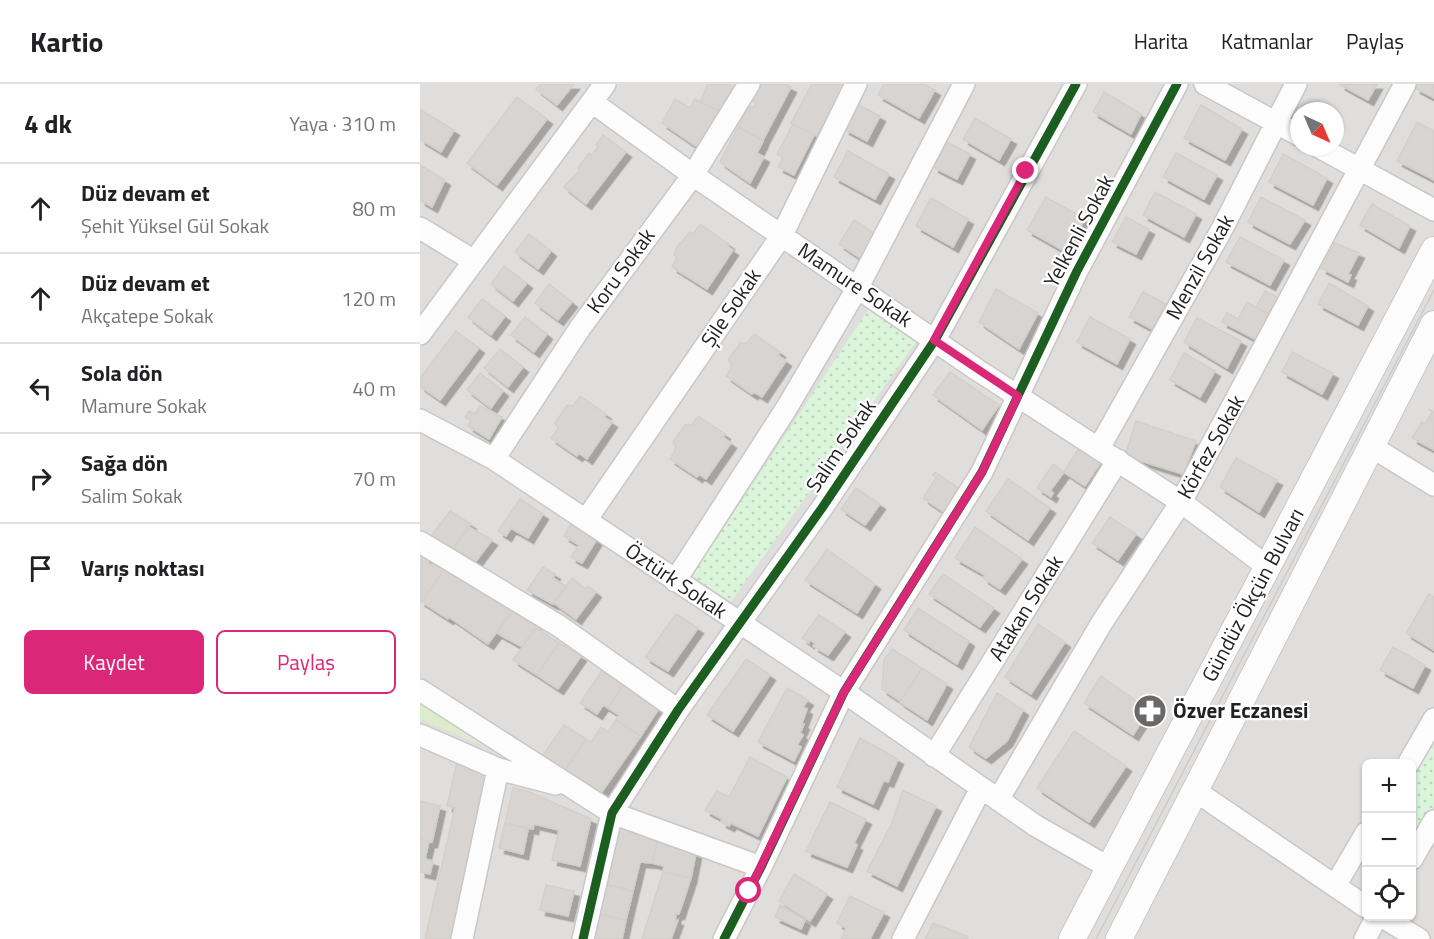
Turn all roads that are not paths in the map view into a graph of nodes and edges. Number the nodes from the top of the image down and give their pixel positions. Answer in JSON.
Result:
{"nodes":[{"id":1,"x":605,"y":84,"type":"edge"},
{"id":2,"x":749,"y":84,"type":"edge"},
{"id":3,"x":856,"y":84,"type":"edge"},
{"id":4,"x":1076,"y":84,"type":"edge"},
{"id":5,"x":1177,"y":84,"type":"edge"},
{"id":6,"x":1205,"y":84,"type":"edge"},
{"id":7,"x":1296,"y":84,"type":"edge"},
{"id":8,"x":1405,"y":84,"type":"edge"},
{"id":9,"x":961,"y":85,"type":"edge"},
{"id":10,"x":592,"y":102,"type":"junction"},
{"id":11,"x":1276,"y":122,"type":"junction"},
{"id":12,"x":1290,"y":130,"type":"edge"},
{"id":13,"x":1335,"y":156,"type":"edge"},
{"id":14,"x":1360,"y":170,"type":"junction"},
{"id":15,"x":693,"y":175,"type":"junction"},
{"id":16,"x":1434,"y":210,"type":"edge"},
{"id":17,"x":420,"y":228,"type":"edge"},
{"id":18,"x":782,"y":235,"type":"junction"},
{"id":19,"x":1434,"y":250,"type":"edge"},
{"id":20,"x":474,"y":261,"type":"junction"},
{"id":21,"x":858,"y":287,"type":"junction"},
{"id":22,"x":1434,"y":324,"type":"edge"},
{"id":23,"x":420,"y":334,"type":"edge"},
{"id":24,"x":934,"y":340,"type":"junction"},
{"id":25,"x":1018,"y":396,"type":"junction"},
{"id":26,"x":420,"y":420,"type":"edge"},
{"id":27,"x":1372,"y":447,"type":"junction"},
{"id":28,"x":1099,"y":448,"type":"junction"},
{"id":29,"x":494,"y":459,"type":"junction"},
{"id":30,"x":1118,"y":460,"type":"junction"},
{"id":31,"x":1434,"y":485,"type":"edge"},
{"id":32,"x":1181,"y":502,"type":"junction"},
{"id":33,"x":586,"y":520,"type":"junction"},
{"id":34,"x":420,"y":542,"type":"edge"},
{"id":35,"x":1268,"y":567,"type":"junction"},
{"id":36,"x":675,"y":581,"type":"junction"},
{"id":37,"x":741,"y":623,"type":"junction"},
{"id":38,"x":420,"y":690,"type":"edge"},
{"id":39,"x":844,"y":692,"type":"junction"},
{"id":40,"x":678,"y":710,"type":"junction"},
{"id":41,"x":1434,"y":719,"type":"edge"},
{"id":42,"x":420,"y":735,"type":"edge"},
{"id":43,"x":934,"y":756,"type":"junction"},
{"id":44,"x":1411,"y":759,"type":"edge"},
{"id":45,"x":498,"y":769,"type":"junction"},
{"id":46,"x":574,"y":789,"type":"junction"},
{"id":47,"x":1197,"y":792,"type":"junction"},
{"id":48,"x":989,"y":794,"type":"junction"},
{"id":49,"x":612,"y":813,"type":"junction"},
{"id":50,"x":1434,"y":821,"type":"edge"},
{"id":51,"x":1362,"y":840,"type":"edge"},
{"id":52,"x":1416,"y":852,"type":"edge"},
{"id":53,"x":761,"y":867,"type":"junction"},
{"id":54,"x":1108,"y":867,"type":"junction"},
{"id":55,"x":1335,"y":886,"type":"junction"},
{"id":56,"x":1362,"y":904,"type":"edge"},
{"id":57,"x":1376,"y":921,"type":"edge"},
{"id":58,"x":1388,"y":921,"type":"edge"},
{"id":59,"x":731,"y":936,"type":"edge"},
{"id":60,"x":462,"y":939,"type":"edge"},
{"id":61,"x":583,"y":939,"type":"edge"},
{"id":62,"x":903,"y":939,"type":"edge"},
{"id":63,"x":1072,"y":939,"type":"edge"},
{"id":64,"x":1119,"y":939,"type":"edge"},
{"id":65,"x":1365,"y":939,"type":"edge"},
{"id":66,"x":1419,"y":939,"type":"edge"}],
"edges":[{"from":1,"to":10,"type":"street"},
{"from":2,"to":15,"type":"street","name":"Koru Sokak"},
{"from":3,"to":18,"type":"street","name":"Şile Sokak"},
{"from":4,"to":24,"type":"street","name":"Salim Sokak"},
{"from":5,"to":25,"type":"street","name":"Yelkenli Sokak"},
{"from":6,"to":11,"type":"street"},
{"from":7,"to":11,"type":"street","name":"Menzil Sokak"},
{"from":8,"to":14,"type":"street","name":"Körfez Sokak"},
{"from":9,"to":21,"type":"street"},
{"from":10,"to":15,"type":"street","name":"Mamure Sokak"},
{"from":10,"to":20,"type":"street"},
{"from":11,"to":12,"type":"street"},
{"from":11,"to":28,"type":"street","name":"Menzil Sokak"},
{"from":13,"to":14,"type":"street"},
{"from":14,"to":16,"type":"street"},
{"from":14,"to":32,"type":"street","name":"Körfez Sokak"},
{"from":15,"to":18,"type":"street","name":"Mamure Sokak"},
{"from":15,"to":29,"type":"street","name":"Koru Sokak"},
{"from":17,"to":20,"type":"street"},
{"from":18,"to":21,"type":"street","name":"Mamure Sokak"},
{"from":18,"to":33,"type":"street","name":"Şile Sokak"},
{"from":19,"to":35,"type":"street","name":"Gündüz Ökçün Bulvarı"},
{"from":20,"to":23,"type":"street"},
{"from":21,"to":24,"type":"street","name":"Mamure Sokak"},
{"from":21,"to":36,"type":"street"},
{"from":22,"to":27,"type":"street","name":"Gündüz Ökçün Bulvarı"},
{"from":24,"to":25,"type":"street","name":"Mamure Sokak"},
{"from":24,"to":37,"type":"street","name":"Salim Sokak"},
{"from":25,"to":28,"type":"street","name":"Mamure Sokak"},
{"from":25,"to":39,"type":"street","name":"Yelkenli Sokak"},
{"from":26,"to":29,"type":"street","name":"Öztürk Sokak"},
{"from":27,"to":31,"type":"street"},
{"from":27,"to":47,"type":"street","name":"Gündüz Ökçün Bulvarı"},
{"from":28,"to":30,"type":"street","name":"Mamure Sokak"},
{"from":29,"to":33,"type":"street","name":"Öztürk Sokak"},
{"from":30,"to":32,"type":"street","name":"Mamure Sokak"},
{"from":30,"to":43,"type":"street","name":"Atakan Sokak"},
{"from":32,"to":35,"type":"street","name":"Mamure Sokak"},
{"from":32,"to":48,"type":"street","name":"Körfez Sokak"},
{"from":33,"to":36,"type":"street","name":"Öztürk Sokak"},
{"from":34,"to":40,"type":"street"},
{"from":35,"to":54,"type":"street","name":"Gündüz Ökçün Bulvarı"},
{"from":36,"to":37,"type":"street","name":"Öztürk Sokak"},
{"from":37,"to":39,"type":"street","name":"Öztürk Sokak"},
{"from":37,"to":40,"type":"street","name":"Salim Sokak"},
{"from":38,"to":46,"type":"street"},
{"from":39,"to":43,"type":"street","name":"Öztürk Sokak"},
{"from":39,"to":53,"type":"street","name":"Yelkenli Sokak"},
{"from":40,"to":49,"type":"street","name":"Salim Sokak"},
{"from":41,"to":44,"type":"street"},
{"from":42,"to":45,"type":"street"},
{"from":43,"to":48,"type":"street","name":"Öztürk Sokak"},
{"from":45,"to":46,"type":"street"},
{"from":45,"to":60,"type":"street"},
{"from":46,"to":49,"type":"street"},
{"from":47,"to":55,"type":"street"},
{"from":47,"to":64,"type":"street","name":"Gündüz Ökçün Bulvarı"},
{"from":48,"to":54,"type":"street","name":"Öztürk Sokak"},
{"from":48,"to":62,"type":"street","name":"Körfez Sokak"},
{"from":49,"to":53,"type":"street"},
{"from":49,"to":61,"type":"street","name":"Salim Sokak"},
{"from":50,"to":52,"type":"street"},
{"from":51,"to":55,"type":"street"},
{"from":53,"to":59,"type":"street","name":"Yelkenli Sokak"},
{"from":54,"to":63,"type":"street","name":"Gündüz Ökçün Bulvarı"},
{"from":55,"to":56,"type":"street"},
{"from":57,"to":65,"type":"street"},
{"from":58,"to":66,"type":"street"}]}
